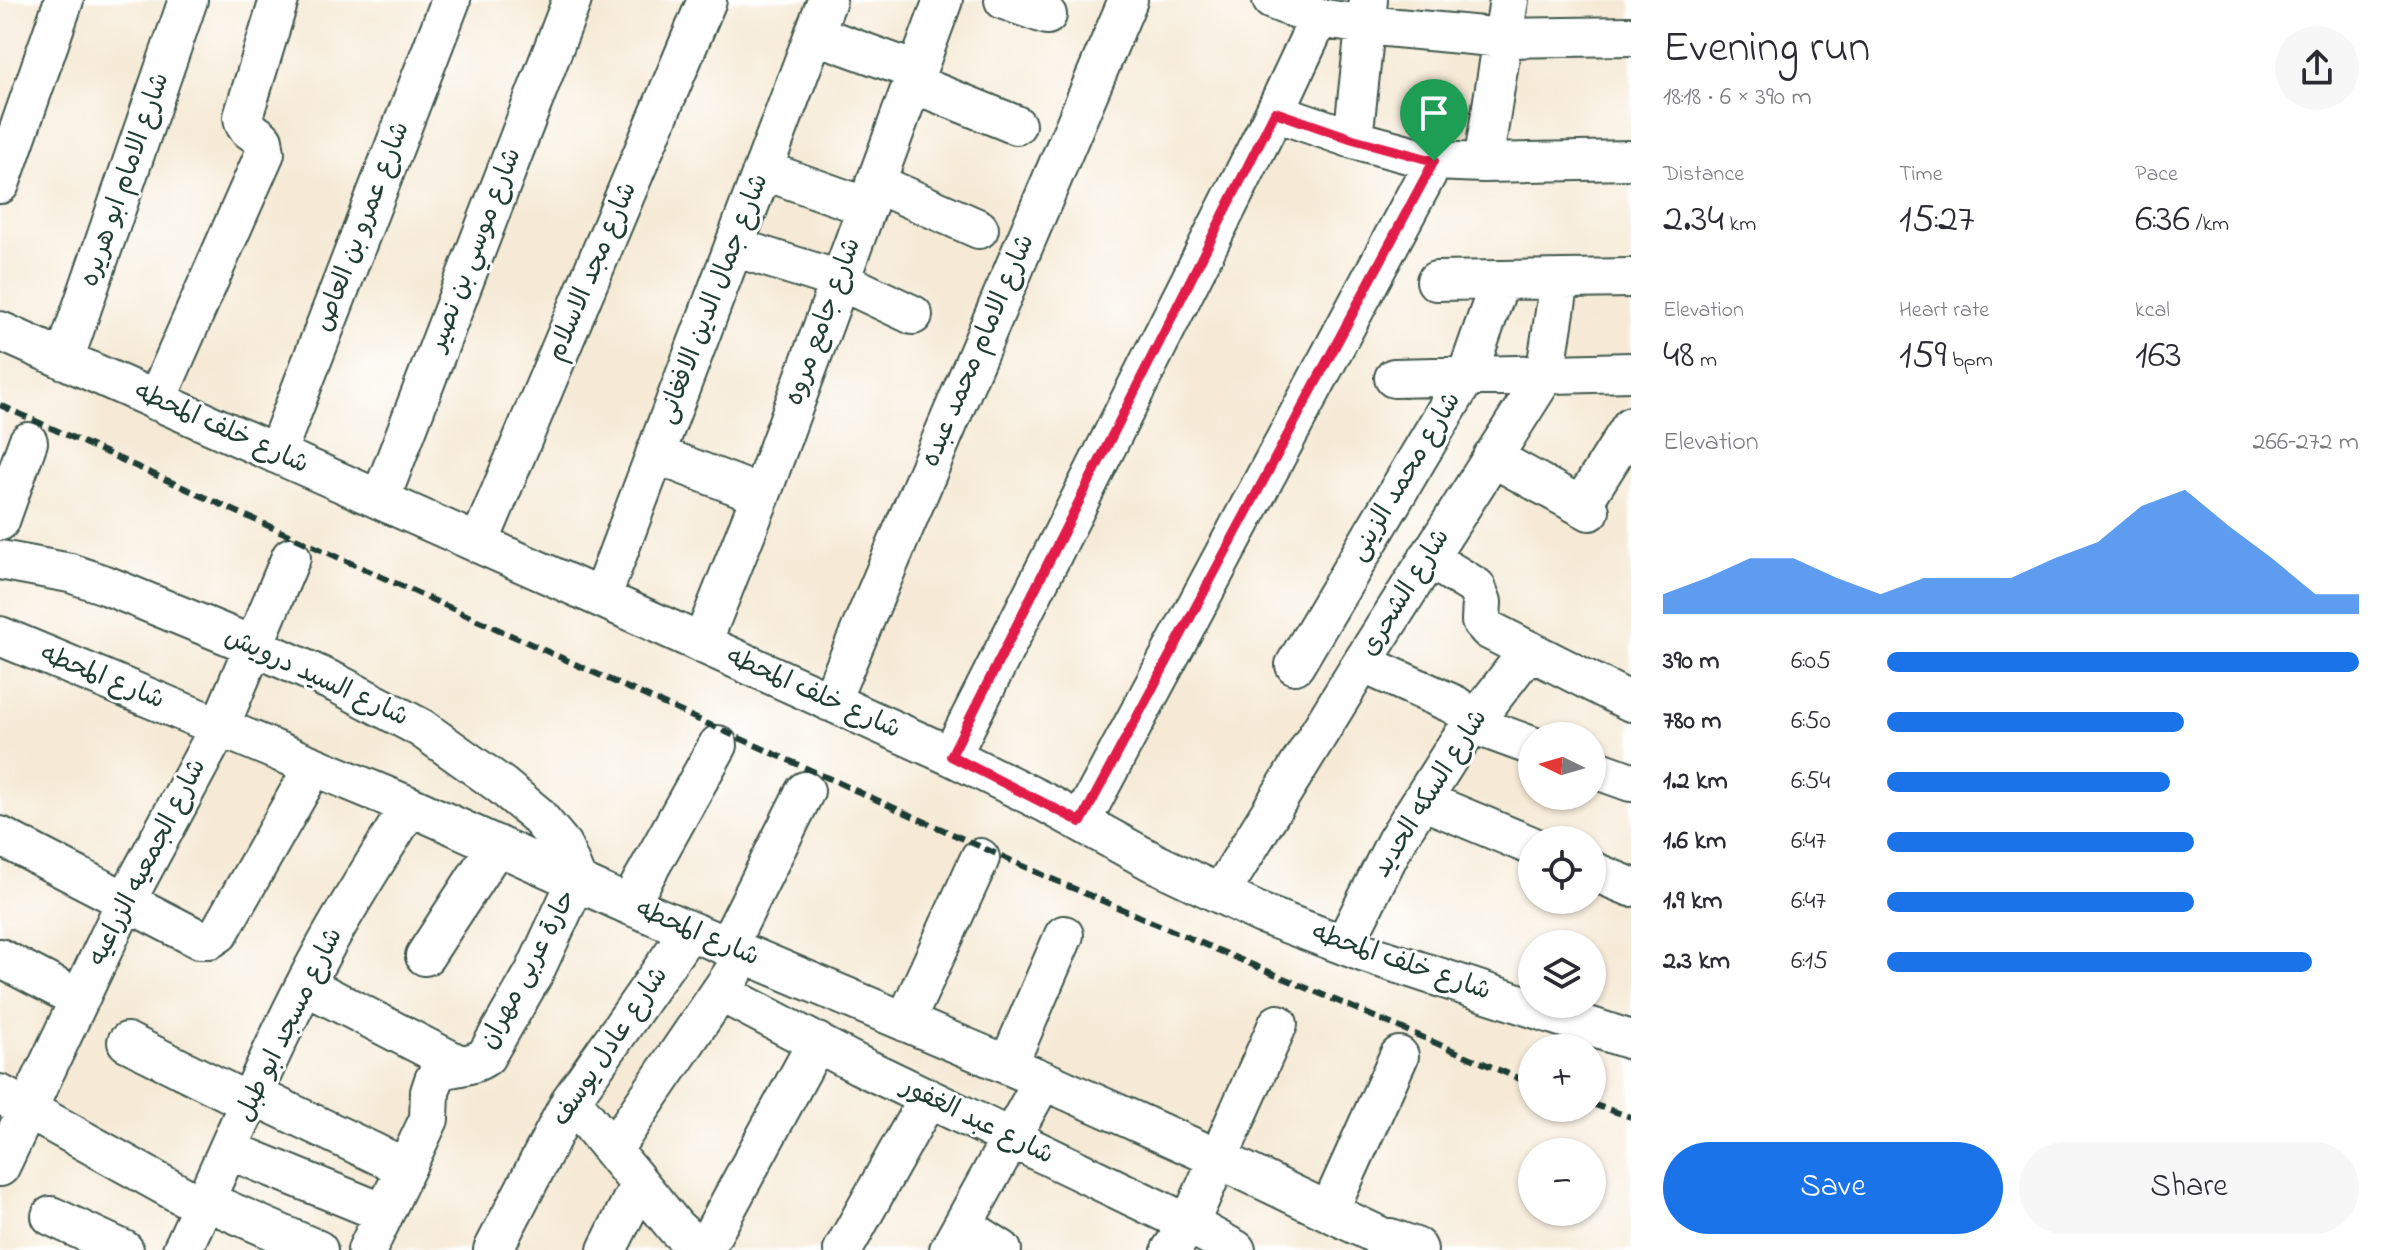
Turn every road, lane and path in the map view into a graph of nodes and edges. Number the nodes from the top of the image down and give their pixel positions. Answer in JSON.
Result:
{"nodes":[{"id":1,"x":64,"y":0,"type":"edge"},
{"id":2,"x":188,"y":0,"type":"edge"},
{"id":3,"x":279,"y":0,"type":"edge"},
{"id":4,"x":451,"y":0,"type":"edge"},
{"id":5,"x":572,"y":0,"type":"edge"},
{"id":6,"x":707,"y":0,"type":"edge"},
{"id":7,"x":943,"y":0,"type":"edge"},
{"id":8,"x":1004,"y":0,"type":"edge"},
{"id":9,"x":1128,"y":0,"type":"edge"},
{"id":10,"x":1272,"y":0,"type":"edge"},
{"id":11,"x":1509,"y":0,"type":"edge"},
{"id":12,"x":1367,"y":12,"type":"edge"},
{"id":13,"x":1047,"y":15,"type":"dead end"},
{"id":14,"x":820,"y":17,"type":"edge"},
{"id":15,"x":1319,"y":18,"type":"junction"},
{"id":16,"x":1631,"y":36,"type":"edge"},
{"id":17,"x":1503,"y":38,"type":"junction"},
{"id":18,"x":914,"y":77,"type":"junction"},
{"id":19,"x":1275,"y":112,"type":"junction"},
{"id":20,"x":1016,"y":125,"type":"dead end"},
{"id":21,"x":1353,"y":139,"type":"junction"},
{"id":22,"x":1631,"y":160,"type":"edge"},
{"id":23,"x":1434,"y":161,"type":"junction"},
{"id":24,"x":1483,"y":163,"type":"junction"},
{"id":25,"x":763,"y":170,"type":"junction"},
{"id":26,"x":0,"y":184,"type":"edge"},
{"id":27,"x":871,"y":195,"type":"junction"},
{"id":28,"x":979,"y":229,"type":"dead end"},
{"id":29,"x":734,"y":247,"type":"junction"},
{"id":30,"x":1631,"y":278,"type":"edge"},
{"id":31,"x":839,"y":280,"type":"junction"},
{"id":32,"x":1560,"y":280,"type":"junction"},
{"id":33,"x":1436,"y":281,"type":"dead end"},
{"id":34,"x":1500,"y":281,"type":"junction"},
{"id":35,"x":913,"y":315,"type":"dead end"},
{"id":36,"x":0,"y":331,"type":"edge"},
{"id":37,"x":64,"y":360,"type":"junction"},
{"id":38,"x":1631,"y":372,"type":"edge"},
{"id":39,"x":1467,"y":375,"type":"junction"},
{"id":40,"x":1545,"y":375,"type":"junction"},
{"id":41,"x":1394,"y":378,"type":"dead end"},
{"id":42,"x":156,"y":401,"type":"junction"},
{"id":43,"x":1631,"y":426,"type":"edge"},
{"id":44,"x":28,"y":442,"type":"dead end"},
{"id":45,"x":276,"y":454,"type":"junction"},
{"id":46,"x":655,"y":454,"type":"junction"},
{"id":47,"x":1492,"y":457,"type":"junction"},
{"id":48,"x":761,"y":495,"type":"junction"},
{"id":49,"x":380,"y":500,"type":"junction"},
{"id":50,"x":0,"y":521,"type":"edge"},
{"id":51,"x":479,"y":543,"type":"junction"},
{"id":52,"x":291,"y":557,"type":"dead end"},
{"id":53,"x":1428,"y":558,"type":"junction"},
{"id":54,"x":0,"y":560,"type":"edge"},
{"id":55,"x":601,"y":598,"type":"junction"},
{"id":56,"x":0,"y":636,"type":"edge"},
{"id":57,"x":702,"y":643,"type":"junction"},
{"id":58,"x":254,"y":646,"type":"junction"},
{"id":59,"x":1529,"y":650,"type":"junction"},
{"id":60,"x":1362,"y":663,"type":"junction"},
{"id":61,"x":1295,"y":665,"type":"dead end"},
{"id":62,"x":830,"y":702,"type":"junction"},
{"id":63,"x":1631,"y":702,"type":"edge"},
{"id":64,"x":1472,"y":724,"type":"junction"},
{"id":65,"x":220,"y":726,"type":"junction"},
{"id":66,"x":1518,"y":741,"type":"edge"},
{"id":67,"x":718,"y":745,"type":"dead end"},
{"id":68,"x":951,"y":756,"type":"junction"},
{"id":69,"x":314,"y":766,"type":"junction"},
{"id":70,"x":1606,"y":773,"type":"edge"},
{"id":71,"x":1631,"y":782,"type":"edge"},
{"id":72,"x":805,"y":791,"type":"dead end"},
{"id":73,"x":1422,"y":800,"type":"junction"},
{"id":74,"x":410,"y":806,"type":"junction"},
{"id":75,"x":1081,"y":822,"type":"junction"},
{"id":76,"x":0,"y":836,"type":"edge"},
{"id":77,"x":1518,"y":840,"type":"edge"},
{"id":78,"x":497,"y":845,"type":"junction"},
{"id":79,"x":980,"y":858,"type":"dead end"},
{"id":80,"x":1606,"y":877,"type":"edge"},
{"id":81,"x":577,"y":880,"type":"junction"},
{"id":82,"x":1631,"y":887,"type":"edge"},
{"id":83,"x":1220,"y":894,"type":"junction"},
{"id":84,"x":126,"y":901,"type":"junction"},
{"id":85,"x":629,"y":905,"type":"junction"},
{"id":86,"x":689,"y":931,"type":"junction"},
{"id":87,"x":1064,"y":935,"type":"dead end"},
{"id":88,"x":1344,"y":945,"type":"junction"},
{"id":89,"x":736,"y":951,"type":"junction"},
{"id":90,"x":425,"y":956,"type":"dead end"},
{"id":91,"x":0,"y":958,"type":"edge"},
{"id":92,"x":305,"y":985,"type":"junction"},
{"id":93,"x":720,"y":992,"type":"junction"},
{"id":94,"x":79,"y":999,"type":"junction"},
{"id":95,"x":905,"y":1022,"type":"junction"},
{"id":96,"x":1278,"y":1024,"type":"dead end"},
{"id":97,"x":1631,"y":1040,"type":"edge"},
{"id":98,"x":127,"y":1042,"type":"dead end"},
{"id":99,"x":817,"y":1042,"type":"junction"},
{"id":100,"x":1399,"y":1056,"type":"dead end"},
{"id":101,"x":460,"y":1065,"type":"junction"},
{"id":102,"x":1008,"y":1065,"type":"junction"},
{"id":103,"x":1043,"y":1080,"type":"junction"},
{"id":104,"x":928,"y":1098,"type":"junction"},
{"id":105,"x":251,"y":1099,"type":"junction"},
{"id":106,"x":571,"y":1100,"type":"junction"},
{"id":107,"x":13,"y":1102,"type":"edge"},
{"id":108,"x":1011,"y":1138,"type":"junction"},
{"id":109,"x":613,"y":1149,"type":"junction"},
{"id":110,"x":229,"y":1150,"type":"junction"},
{"id":111,"x":1217,"y":1158,"type":"junction"},
{"id":112,"x":0,"y":1167,"type":"edge"},
{"id":113,"x":406,"y":1168,"type":"junction"},
{"id":114,"x":640,"y":1184,"type":"junction"},
{"id":115,"x":204,"y":1204,"type":"junction"},
{"id":116,"x":1329,"y":1211,"type":"junction"},
{"id":117,"x":384,"y":1213,"type":"junction"},
{"id":118,"x":51,"y":1216,"type":"dead end"},
{"id":119,"x":956,"y":1237,"type":"edge"},
{"id":120,"x":1180,"y":1237,"type":"edge"},
{"id":121,"x":1398,"y":1247,"type":"edge"},
{"id":122,"x":124,"y":1250,"type":"edge"},
{"id":123,"x":182,"y":1250,"type":"edge"},
{"id":124,"x":318,"y":1250,"type":"edge"},
{"id":125,"x":367,"y":1250,"type":"edge"},
{"id":126,"x":493,"y":1250,"type":"edge"},
{"id":127,"x":607,"y":1250,"type":"edge"},
{"id":128,"x":702,"y":1250,"type":"edge"},
{"id":129,"x":843,"y":1250,"type":"edge"},
{"id":130,"x":1002,"y":1250,"type":"edge"},
{"id":131,"x":1236,"y":1250,"type":"edge"}],
"edges":[{"from":1,"to":26,"type":"street"},
{"from":2,"to":37,"type":"street","name":"شارع الامام ابو هريره"},
{"from":3,"to":42,"type":"street"},
{"from":4,"to":45,"type":"street","name":"شارع عمرو بن العاص"},
{"from":5,"to":49,"type":"street","name":"شارع موسي بن نصير"},
{"from":6,"to":51,"type":"street","name":"شارع مجد الاسلام"},
{"from":7,"to":18,"type":"street","name":"شارع جامع مروه"},
{"from":8,"to":13,"type":"street"},
{"from":9,"to":62,"type":"street","name":"شارع الامام محمد عبده"},
{"from":10,"to":15,"type":"street"},
{"from":11,"to":17,"type":"street"},
{"from":12,"to":15,"type":"street"},
{"from":12,"to":17,"type":"street"},
{"from":12,"to":21,"type":"street"},
{"from":14,"to":18,"type":"street"},
{"from":14,"to":25,"type":"street","name":"شارع جمال الدين الافغانى"},
{"from":15,"to":19,"type":"street"},
{"from":16,"to":17,"type":"street"},
{"from":17,"to":24,"type":"street"},
{"from":18,"to":20,"type":"street"},
{"from":18,"to":27,"type":"street","name":"شارع جامع مروه"},
{"from":19,"to":21,"type":"street"},
{"from":19,"to":68,"type":"street"},
{"from":21,"to":23,"type":"street"},
{"from":22,"to":24,"type":"street"},
{"from":23,"to":24,"type":"street"},
{"from":23,"to":75,"type":"street"},
{"from":25,"to":27,"type":"street"},
{"from":25,"to":29,"type":"street","name":"شارع جمال الدين الافغانى"},
{"from":27,"to":28,"type":"street"},
{"from":27,"to":31,"type":"street","name":"شارع جامع مروه"},
{"from":29,"to":31,"type":"street"},
{"from":29,"to":46,"type":"street","name":"شارع جمال الدين الافغانى"},
{"from":30,"to":32,"type":"street"},
{"from":31,"to":35,"type":"street"},
{"from":31,"to":48,"type":"street","name":"شارع جامع مروه"},
{"from":32,"to":34,"type":"street"},
{"from":32,"to":40,"type":"street","name":"شارع الشحرى"},
{"from":33,"to":34,"type":"street"},
{"from":34,"to":39,"type":"street","name":"شارع محمد الزينى"},
{"from":36,"to":37,"type":"street","name":"شارع خلف المحطه"},
{"from":37,"to":42,"type":"street","name":"شارع خلف المحطه"},
{"from":38,"to":40,"type":"street"},
{"from":39,"to":40,"type":"street"},
{"from":39,"to":41,"type":"street"},
{"from":39,"to":61,"type":"street","name":"شارع محمد الزينى"},
{"from":40,"to":47,"type":"street","name":"شارع الشحرى"},
{"from":42,"to":45,"type":"street","name":"شارع خلف المحطه"},
{"from":43,"to":47,"type":"street"},
{"from":44,"to":50,"type":"street"},
{"from":45,"to":49,"type":"street","name":"شارع خلف المحطه"},
{"from":46,"to":48,"type":"street"},
{"from":46,"to":55,"type":"street","name":"شارع جمال الدين الافغانى"},
{"from":47,"to":53,"type":"street","name":"شارع الشحرى"},
{"from":48,"to":57,"type":"street","name":"شارع جامع مروه"},
{"from":49,"to":51,"type":"street","name":"شارع خلف المحطه"},
{"from":51,"to":55,"type":"street","name":"شارع خلف المحطه"},
{"from":52,"to":58,"type":"street","name":"شارع الجمعيه الزراعيه"},
{"from":53,"to":59,"type":"street"},
{"from":53,"to":60,"type":"street","name":"شارع الشحرى"},
{"from":54,"to":58,"type":"street","name":"شارع السيد درويش"},
{"from":55,"to":57,"type":"street","name":"شارع خلف المحطه"},
{"from":56,"to":65,"type":"street","name":"شارع المحطه"},
{"from":57,"to":62,"type":"street","name":"شارع خلف المحطه"},
{"from":58,"to":65,"type":"street","name":"شارع الجمعيه الزراعيه"},
{"from":58,"to":81,"type":"street","name":"شارع السيد درويش"},
{"from":59,"to":63,"type":"street"},
{"from":59,"to":64,"type":"street","name":"شارع السكه الحديد"},
{"from":60,"to":64,"type":"street"},
{"from":60,"to":83,"type":"street","name":"شارع الشحرى"},
{"from":62,"to":68,"type":"street","name":"شارع خلف المحطه"},
{"from":64,"to":66,"type":"street"},
{"from":64,"to":73,"type":"street","name":"شارع السكه الحديد"},
{"from":65,"to":69,"type":"street","name":"شارع المحطه"},
{"from":65,"to":84,"type":"street","name":"شارع الجمعيه الزراعيه"},
{"from":67,"to":85,"type":"street"},
{"from":68,"to":75,"type":"street","name":"شارع خلف المحطه"},
{"from":69,"to":74,"type":"street","name":"شارع المحطه"},
{"from":69,"to":84,"type":"street"},
{"from":70,"to":71,"type":"street"},
{"from":72,"to":89,"type":"street"},
{"from":73,"to":77,"type":"street"},
{"from":73,"to":88,"type":"street","name":"شارع السكه الحديد"},
{"from":74,"to":78,"type":"street","name":"شارع المحطه"},
{"from":74,"to":92,"type":"street","name":"شارع مسجد ابو طبل"},
{"from":75,"to":83,"type":"street","name":"شارع خلف المحطه"},
{"from":76,"to":84,"type":"street"},
{"from":78,"to":81,"type":"street","name":"شارع المحطه"},
{"from":78,"to":90,"type":"street"},
{"from":79,"to":95,"type":"street"},
{"from":80,"to":82,"type":"street"},
{"from":81,"to":85,"type":"street","name":"شارع المحطه"},
{"from":81,"to":101,"type":"street","name":"حارة عربى مهران"},
{"from":83,"to":88,"type":"street","name":"شارع خلف المحطه"},
{"from":84,"to":94,"type":"street","name":"شارع الجمعيه الزراعيه"},
{"from":85,"to":86,"type":"street","name":"شارع المحطه"},
{"from":86,"to":89,"type":"street","name":"شارع المحطه"},
{"from":86,"to":106,"type":"street","name":"شارع عادل يوسف"},
{"from":87,"to":102,"type":"street"},
{"from":88,"to":97,"type":"street","name":"شارع خلف المحطه"},
{"from":89,"to":93,"type":"street"},
{"from":89,"to":95,"type":"street","name":"شارع المحطه"},
{"from":91,"to":94,"type":"street"},
{"from":92,"to":101,"type":"street"},
{"from":92,"to":105,"type":"street","name":"شارع مسجد ابو طبل"},
{"from":93,"to":99,"type":"street","name":"شارع عبد الغفور"},
{"from":93,"to":109,"type":"street"},
{"from":94,"to":107,"type":"street","name":"شارع الجمعيه الزراعيه"},
{"from":95,"to":102,"type":"street","name":"شارع المحطه"},
{"from":96,"to":111,"type":"street"},
{"from":98,"to":105,"type":"street"},
{"from":99,"to":104,"type":"street","name":"شارع عبد الغفور"},
{"from":99,"to":128,"type":"street"},
{"from":100,"to":116,"type":"street"},
{"from":101,"to":113,"type":"street","name":"حارة عربى مهران"},
{"from":102,"to":103,"type":"street","name":"شارع المحطه"},
{"from":103,"to":108,"type":"street"},
{"from":103,"to":111,"type":"street","name":"شارع المحطه"},
{"from":104,"to":108,"type":"street","name":"شارع عبد الغفور"},
{"from":104,"to":129,"type":"street"},
{"from":105,"to":110,"type":"street","name":"شارع مسجد ابو طبل"},
{"from":105,"to":113,"type":"street"},
{"from":106,"to":109,"type":"street"},
{"from":106,"to":126,"type":"street","name":"شارع عادل يوسف"},
{"from":107,"to":112,"type":"street","name":"شارع الجمعيه الزراعيه"},
{"from":107,"to":115,"type":"street"},
{"from":108,"to":119,"type":"street"},
{"from":108,"to":120,"type":"street","name":"شارع عبد الغفور"},
{"from":109,"to":114,"type":"street"},
{"from":110,"to":115,"type":"street","name":"شارع مسجد ابو طبل"},
{"from":110,"to":117,"type":"street"},
{"from":111,"to":116,"type":"street","name":"شارع المحطه"},
{"from":111,"to":120,"type":"street"},
{"from":113,"to":117,"type":"street","name":"حارة عربى مهران"},
{"from":114,"to":127,"type":"street"},
{"from":114,"to":128,"type":"street"},
{"from":115,"to":123,"type":"street","name":"شارع مسجد ابو طبل"},
{"from":115,"to":124,"type":"street"},
{"from":116,"to":121,"type":"street","name":"شارع المحطه"},
{"from":117,"to":125,"type":"street","name":"حارة عربى مهران"},
{"from":118,"to":122,"type":"street"},
{"from":119,"to":130,"type":"street"},
{"from":120,"to":131,"type":"street","name":"شارع عبد الغفور"}]}
